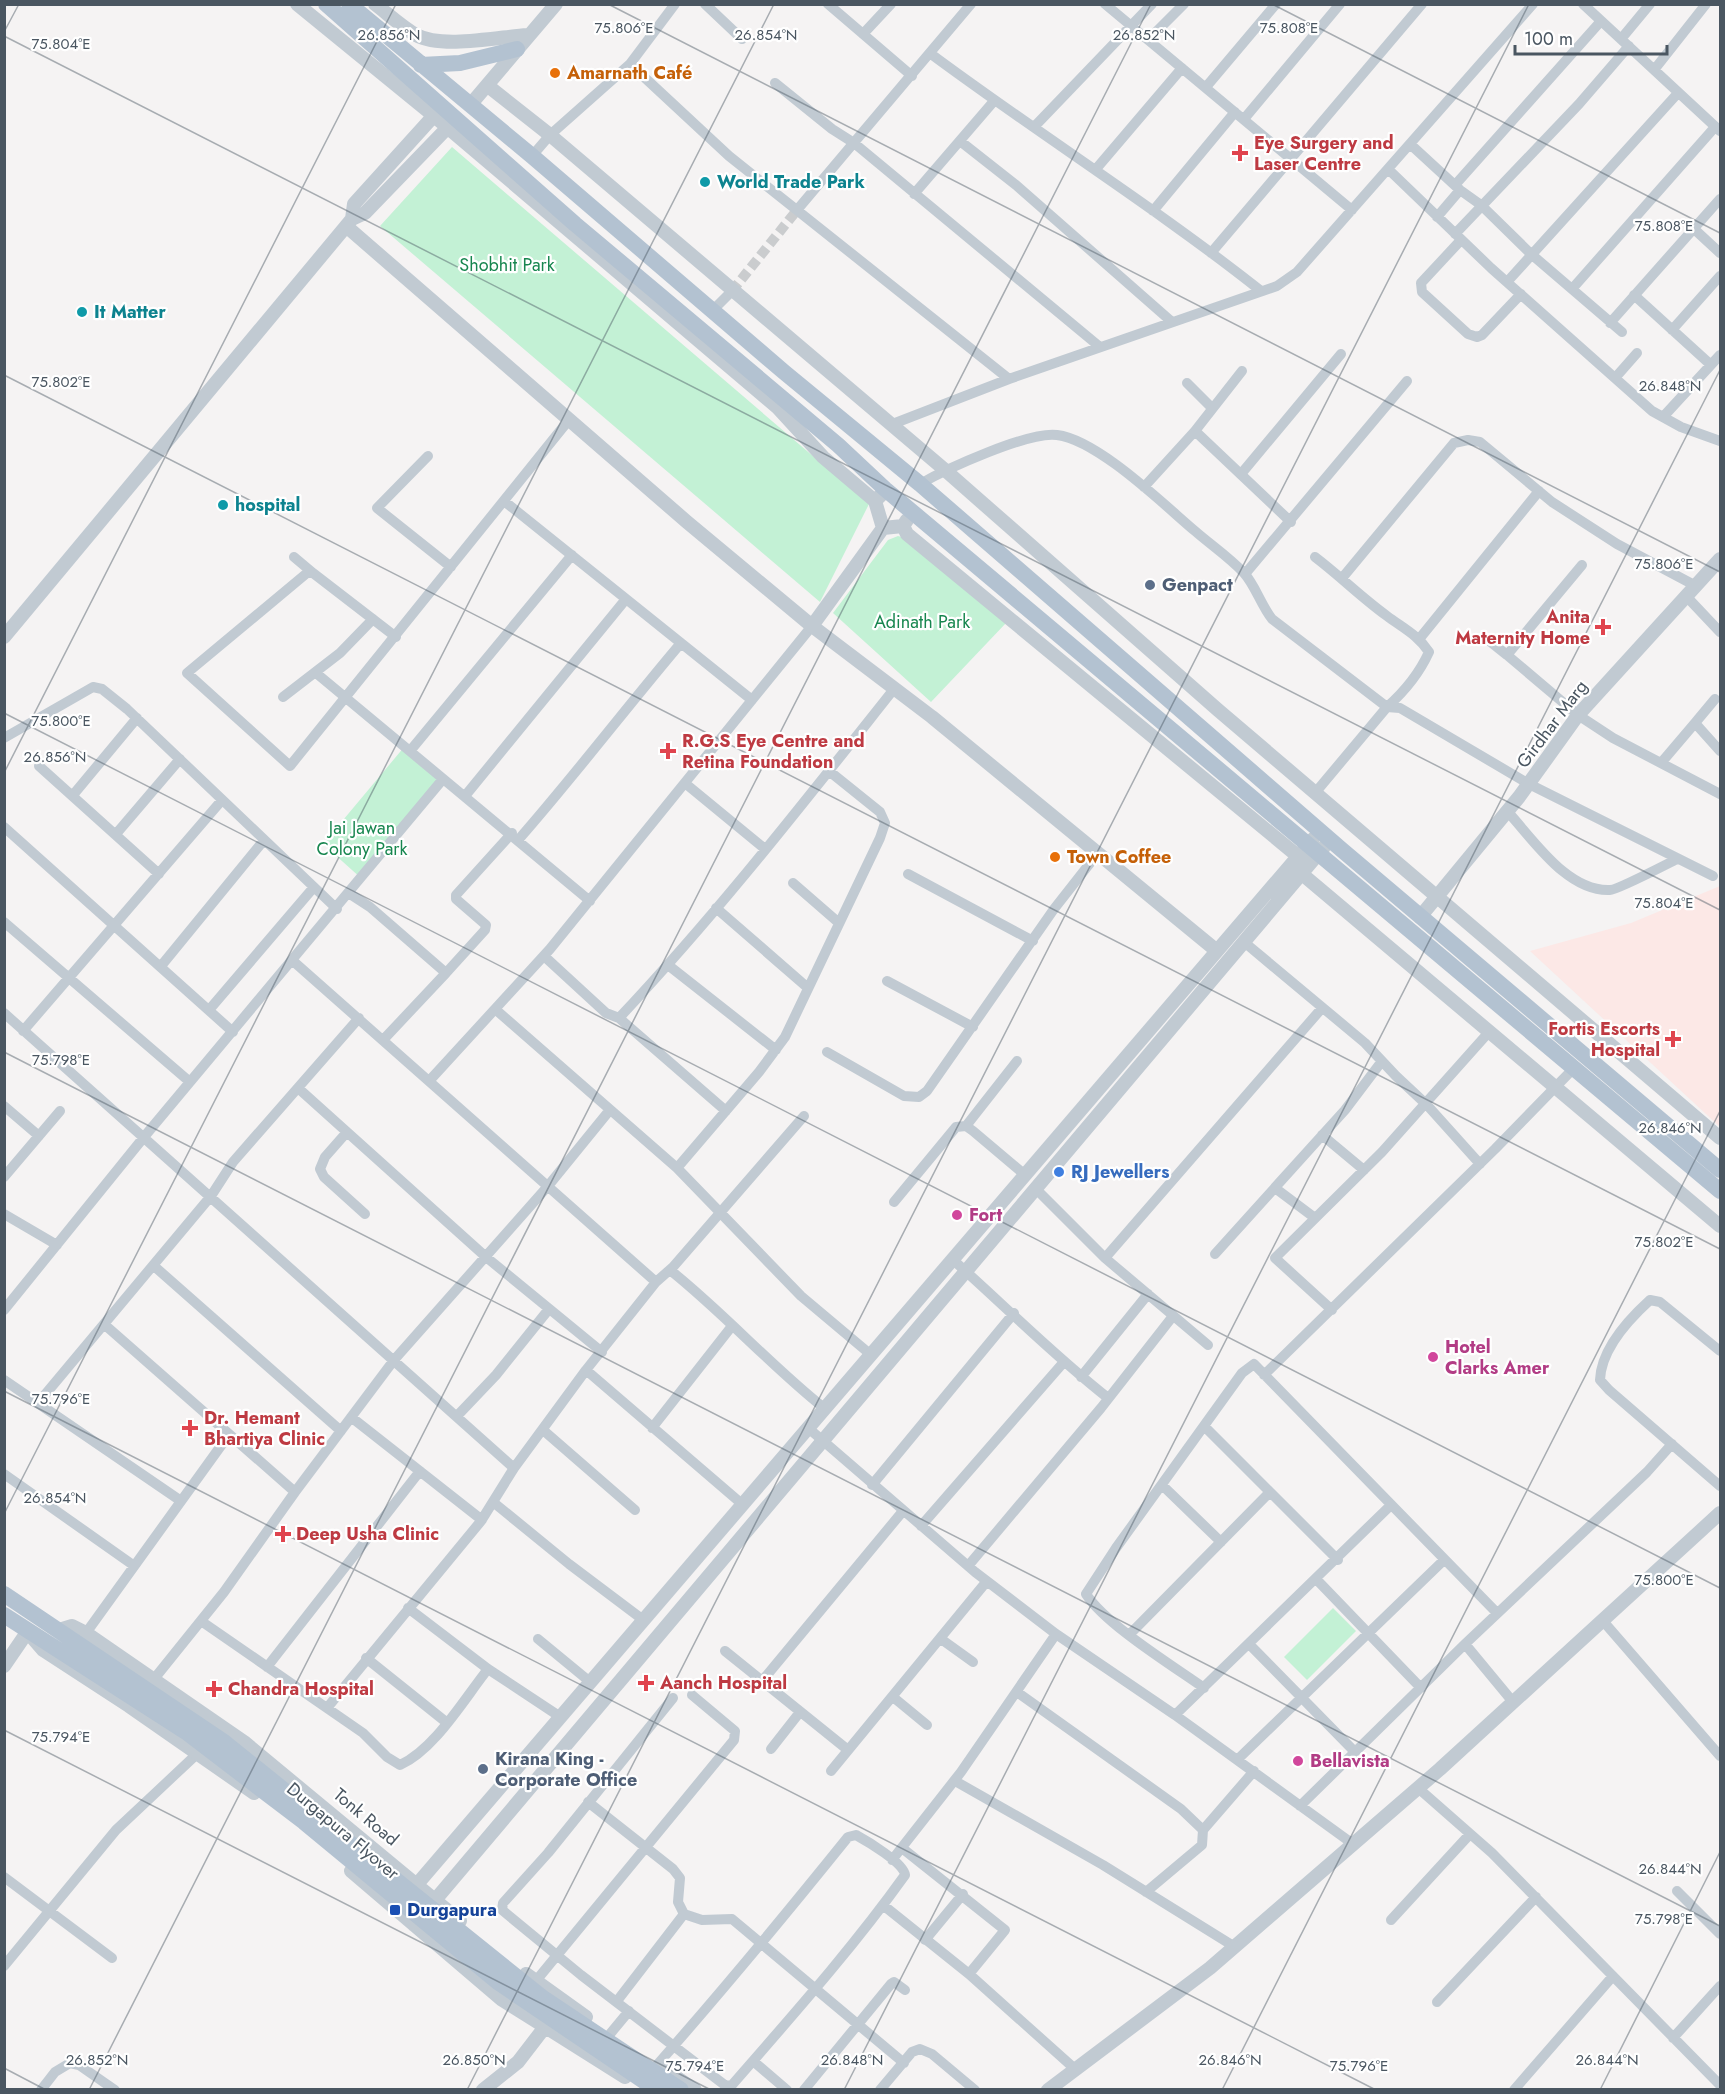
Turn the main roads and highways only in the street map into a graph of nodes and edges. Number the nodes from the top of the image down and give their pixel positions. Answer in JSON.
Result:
{"nodes":[{"id":1,"x":326,"y":4,"type":"edge"},
{"id":2,"x":349,"y":4,"type":"edge"},
{"id":3,"x":522,"y":42,"type":"road end"},
{"id":4,"x":422,"y":65,"type":"junction"},
{"id":5,"x":1720,"y":1170,"type":"edge"},
{"id":6,"x":1720,"y":1191,"type":"edge"},
{"id":7,"x":4,"y":1594,"type":"edge"},
{"id":8,"x":4,"y":1615,"type":"edge"},
{"id":9,"x":64,"y":1633,"type":"joint"},
{"id":10,"x":657,"y":2090,"type":"edge"},
{"id":11,"x":681,"y":2090,"type":"edge"}],
"edges":[{"from":1,"to":6,"type":"main road"},
{"from":2,"to":4,"type":"main road"},
{"from":3,"to":4,"type":"main road"},
{"from":4,"to":5,"type":"main road"},
{"from":7,"to":9,"type":"main road","name":"Tonk Road"},
{"from":8,"to":10,"type":"main road","name":"Durgapura Flyover"},
{"from":9,"to":11,"type":"main road","name":"Durgapura Flyover"}]}
